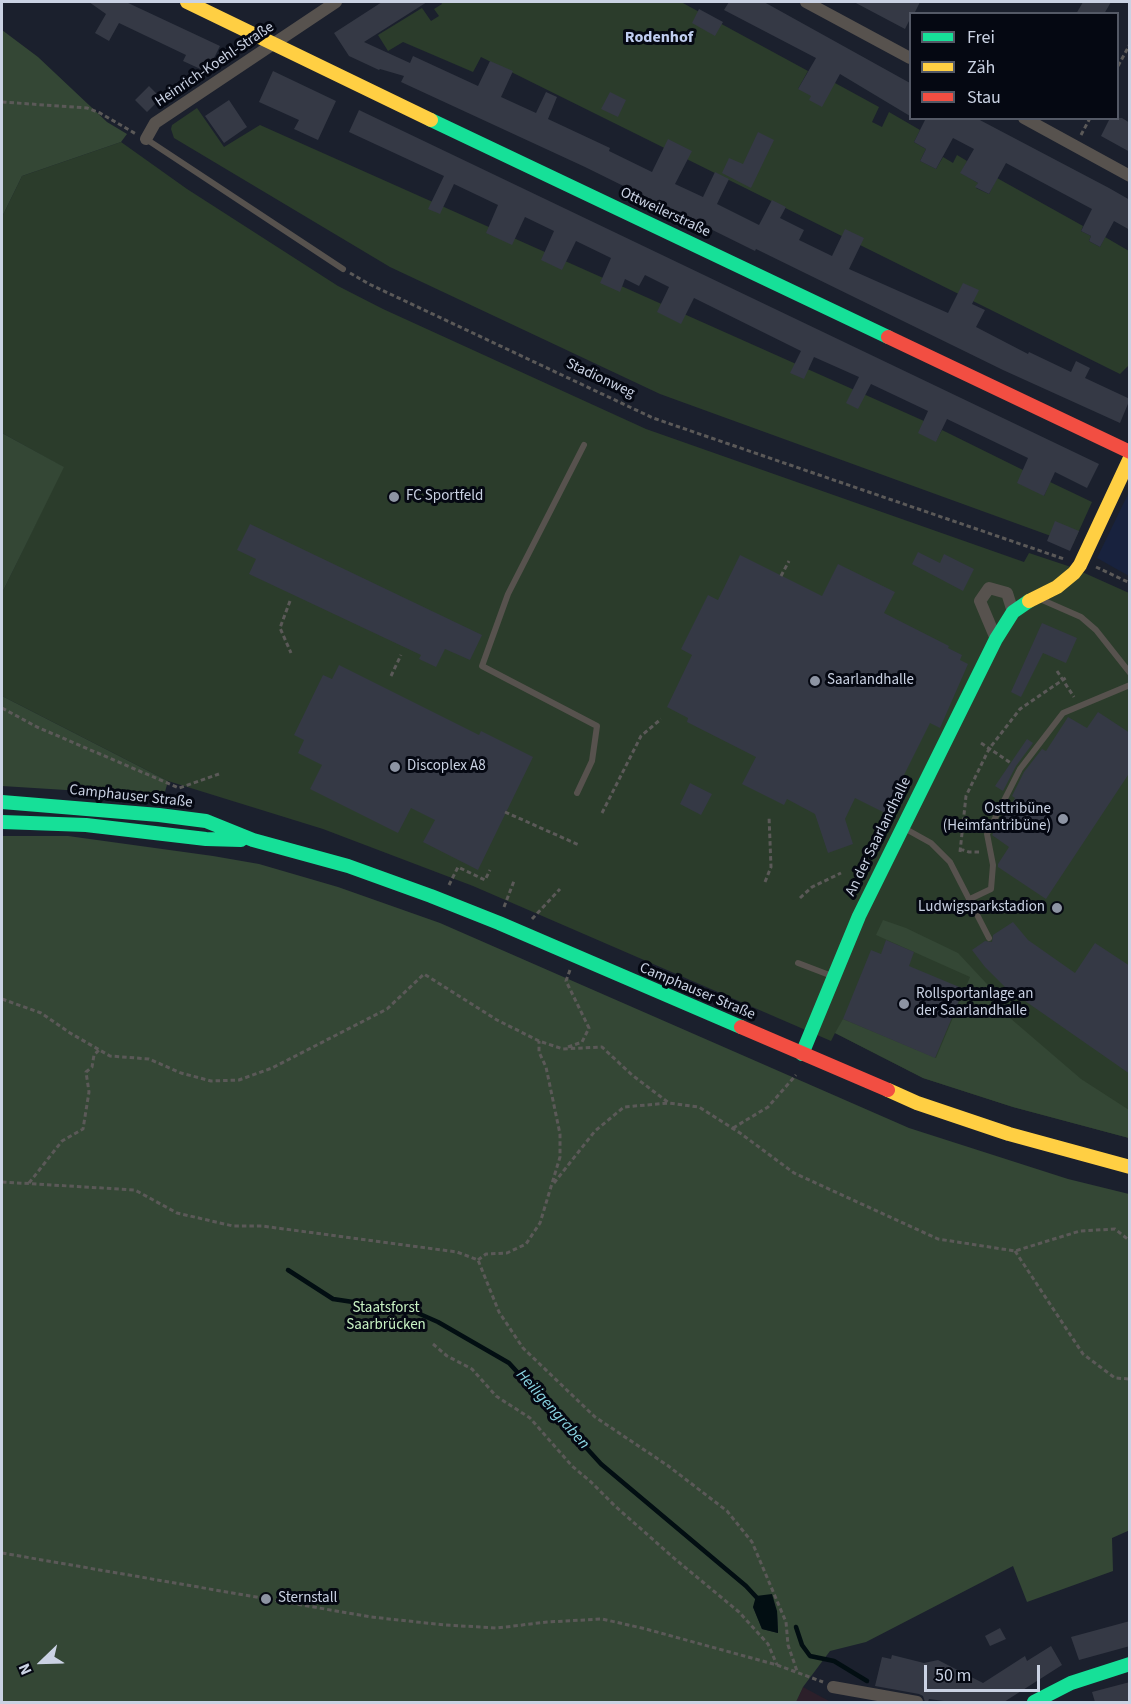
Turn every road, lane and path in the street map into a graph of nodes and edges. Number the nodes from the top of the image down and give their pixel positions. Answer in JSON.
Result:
{"nodes":[{"id":1,"x":187,"y":2,"type":"edge"},
{"id":2,"x":336,"y":2,"type":"edge"},
{"id":3,"x":806,"y":2,"type":"edge"},
{"id":4,"x":272,"y":44,"type":"junction"},
{"id":5,"x":1130,"y":44,"type":"edge"},
{"id":6,"x":909,"y":57,"type":"edge"},
{"id":7,"x":1119,"y":64,"type":"edge"},
{"id":8,"x":2,"y":102,"type":"edge"},
{"id":9,"x":1028,"y":120,"type":"edge"},
{"id":10,"x":1089,"y":120,"type":"edge"},
{"id":11,"x":146,"y":139,"type":"junction"},
{"id":12,"x":1078,"y":140,"type":"dead end"},
{"id":13,"x":1130,"y":176,"type":"edge"},
{"id":14,"x":343,"y":269,"type":"joint"},
{"id":15,"x":584,"y":445,"type":"dead end"},
{"id":16,"x":1130,"y":452,"type":"edge"},
{"id":17,"x":1130,"y":458,"type":"edge"},
{"id":18,"x":789,"y":561,"type":"dead end"},
{"id":19,"x":1081,"y":563,"type":"junction"},
{"id":20,"x":781,"y":576,"type":"dead end"},
{"id":21,"x":1130,"y":583,"type":"edge"},
{"id":22,"x":1035,"y":597,"type":"junction"},
{"id":23,"x":290,"y":601,"type":"dead end"},
{"id":24,"x":1013,"y":612,"type":"junction"},
{"id":25,"x":996,"y":639,"type":"junction"},
{"id":26,"x":291,"y":653,"type":"dead end"},
{"id":27,"x":401,"y":655,"type":"dead end"},
{"id":28,"x":1057,"y":671,"type":"dead end"},
{"id":29,"x":1130,"y":673,"type":"edge"},
{"id":30,"x":391,"y":676,"type":"dead end"},
{"id":31,"x":1067,"y":677,"type":"dead end"},
{"id":32,"x":1063,"y":680,"type":"junction"},
{"id":33,"x":1130,"y":685,"type":"edge"},
{"id":34,"x":1075,"y":699,"type":"dead end"},
{"id":35,"x":2,"y":708,"type":"edge"},
{"id":36,"x":661,"y":719,"type":"dead end"},
{"id":37,"x":981,"y":743,"type":"dead end"},
{"id":38,"x":989,"y":749,"type":"junction"},
{"id":39,"x":1014,"y":765,"type":"dead end"},
{"id":40,"x":219,"y":774,"type":"dead end"},
{"id":41,"x":577,"y":793,"type":"dead end"},
{"id":42,"x":2,"y":802,"type":"edge"},
{"id":43,"x":505,"y":812,"type":"dead end"},
{"id":44,"x":602,"y":813,"type":"dead end"},
{"id":45,"x":769,"y":816,"type":"dead end"},
{"id":46,"x":2,"y":822,"type":"edge"},
{"id":47,"x":902,"y":828,"type":"junction"},
{"id":48,"x":253,"y":840,"type":"junction"},
{"id":49,"x":579,"y":845,"type":"dead end"},
{"id":50,"x":984,"y":852,"type":"dead end"},
{"id":51,"x":458,"y":867,"type":"dead end"},
{"id":52,"x":490,"y":870,"type":"dead end"},
{"id":53,"x":841,"y":873,"type":"dead end"},
{"id":54,"x":514,"y":881,"type":"dead end"},
{"id":55,"x":765,"y":882,"type":"dead end"},
{"id":56,"x":560,"y":889,"type":"dead end"},
{"id":57,"x":800,"y":898,"type":"dead end"},
{"id":58,"x":970,"y":899,"type":"junction"},
{"id":59,"x":498,"y":923,"type":"junction"},
{"id":60,"x":519,"y":932,"type":"junction"},
{"id":61,"x":989,"y":938,"type":"dead end"},
{"id":62,"x":575,"y":957,"type":"junction"},
{"id":63,"x":798,"y":963,"type":"dead end"},
{"id":64,"x":832,"y":976,"type":"junction"},
{"id":65,"x":2,"y":999,"type":"edge"},
{"id":66,"x":539,"y":1041,"type":"junction"},
{"id":67,"x":563,"y":1049,"type":"junction"},
{"id":68,"x":99,"y":1050,"type":"junction"},
{"id":69,"x":802,"y":1054,"type":"junction"},
{"id":70,"x":796,"y":1075,"type":"dead end"},
{"id":71,"x":669,"y":1103,"type":"junction"},
{"id":72,"x":733,"y":1128,"type":"junction"},
{"id":73,"x":1130,"y":1167,"type":"edge"},
{"id":74,"x":2,"y":1182,"type":"edge"},
{"id":75,"x":30,"y":1184,"type":"junction"},
{"id":76,"x":551,"y":1186,"type":"junction"},
{"id":77,"x":1130,"y":1241,"type":"edge"},
{"id":78,"x":1015,"y":1251,"type":"junction"},
{"id":79,"x":478,"y":1260,"type":"junction"},
{"id":80,"x":433,"y":1344,"type":"dead end"},
{"id":81,"x":1130,"y":1379,"type":"edge"},
{"id":82,"x":2,"y":1553,"type":"edge"},
{"id":83,"x":1130,"y":1664,"type":"edge"},
{"id":84,"x":777,"y":1665,"type":"junction"},
{"id":85,"x":797,"y":1671,"type":"junction"},
{"id":86,"x":832,"y":1687,"type":"joint"},
{"id":87,"x":917,"y":1702,"type":"edge"},
{"id":88,"x":1037,"y":1702,"type":"edge"}],
"edges":[{"from":1,"to":4,"type":"street","name":"Ottweilerstraße"},
{"from":2,"to":4,"type":"street","name":"Heinrich-Koehl-Straße"},
{"from":3,"to":6,"type":"street"},
{"from":4,"to":11,"type":"street","name":"Heinrich-Koehl-Straße"},
{"from":4,"to":16,"type":"street","name":"Ottweilerstraße"},
{"from":5,"to":7,"type":"path"},
{"from":8,"to":11,"type":"path"},
{"from":9,"to":13,"type":"street"},
{"from":10,"to":12,"type":"path"},
{"from":11,"to":14,"type":"lane"},
{"from":14,"to":19,"type":"path","name":"Stadionweg"},
{"from":15,"to":41,"type":"lane"},
{"from":17,"to":19,"type":"street","name":"An der Saarlandhalle"},
{"from":18,"to":20,"type":"path"},
{"from":19,"to":21,"type":"path","name":"Stadionweg"},
{"from":19,"to":22,"type":"street","name":"An der Saarlandhalle"},
{"from":22,"to":24,"type":"street","name":"An der Saarlandhalle"},
{"from":22,"to":29,"type":"lane"},
{"from":23,"to":26,"type":"path"},
{"from":24,"to":25,"type":"street","name":"An der Saarlandhalle"},
{"from":24,"to":25,"type":"street"},
{"from":25,"to":47,"type":"street","name":"An der Saarlandhalle"},
{"from":27,"to":30,"type":"path"},
{"from":28,"to":32,"type":"path"},
{"from":31,"to":32,"type":"path"},
{"from":32,"to":34,"type":"path"},
{"from":32,"to":38,"type":"path"},
{"from":33,"to":58,"type":"lane"},
{"from":35,"to":40,"type":"path"},
{"from":36,"to":44,"type":"path"},
{"from":37,"to":38,"type":"path"},
{"from":38,"to":39,"type":"path"},
{"from":38,"to":50,"type":"path"},
{"from":42,"to":48,"type":"street","name":"Camphauser Straße"},
{"from":43,"to":49,"type":"path"},
{"from":45,"to":55,"type":"path"},
{"from":46,"to":48,"type":"street","name":"Camphauser Straße"},
{"from":47,"to":58,"type":"lane"},
{"from":47,"to":64,"type":"street","name":"An der Saarlandhalle"},
{"from":48,"to":59,"type":"street","name":"Camphauser Straße"},
{"from":51,"to":52,"type":"path"},
{"from":53,"to":57,"type":"path"},
{"from":54,"to":59,"type":"path"},
{"from":56,"to":60,"type":"path"},
{"from":58,"to":61,"type":"lane"},
{"from":59,"to":60,"type":"street","name":"Camphauser Straße"},
{"from":60,"to":62,"type":"street","name":"Camphauser Straße"},
{"from":62,"to":67,"type":"path"},
{"from":62,"to":69,"type":"street","name":"Camphauser Straße"},
{"from":63,"to":64,"type":"lane"},
{"from":64,"to":69,"type":"street","name":"An der Saarlandhalle"},
{"from":65,"to":68,"type":"path"},
{"from":66,"to":67,"type":"path"},
{"from":66,"to":68,"type":"path"},
{"from":66,"to":76,"type":"path"},
{"from":67,"to":71,"type":"path"},
{"from":68,"to":75,"type":"path"},
{"from":69,"to":73,"type":"street","name":"Camphauser Straße"},
{"from":70,"to":72,"type":"path"},
{"from":71,"to":72,"type":"path"},
{"from":71,"to":76,"type":"path"},
{"from":72,"to":78,"type":"path"},
{"from":74,"to":75,"type":"path"},
{"from":75,"to":79,"type":"path"},
{"from":76,"to":79,"type":"path"},
{"from":77,"to":78,"type":"path"},
{"from":78,"to":81,"type":"path"},
{"from":79,"to":85,"type":"path"},
{"from":80,"to":84,"type":"path"},
{"from":82,"to":84,"type":"path"},
{"from":83,"to":88,"type":"street"},
{"from":84,"to":85,"type":"path"},
{"from":85,"to":86,"type":"path"},
{"from":86,"to":87,"type":"street"}]}
